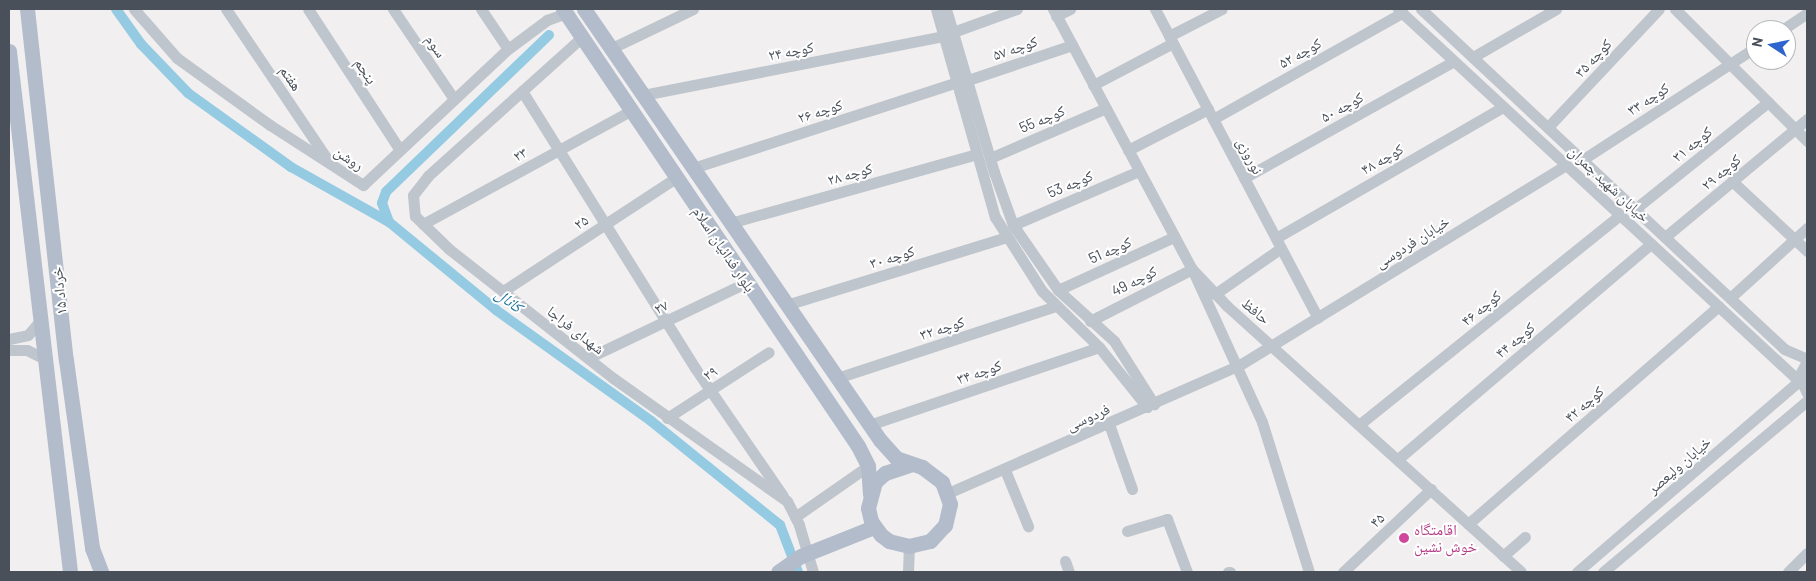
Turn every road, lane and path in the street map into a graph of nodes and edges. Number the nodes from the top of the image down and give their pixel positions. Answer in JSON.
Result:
{"nodes":[{"id":1,"x":27,"y":9,"type":"edge"},
{"id":2,"x":226,"y":9,"type":"edge"},
{"id":3,"x":308,"y":9,"type":"edge"},
{"id":4,"x":393,"y":9,"type":"edge"},
{"id":5,"x":481,"y":9,"type":"edge"},
{"id":6,"x":584,"y":9,"type":"edge"},
{"id":7,"x":693,"y":9,"type":"edge"},
{"id":8,"x":936,"y":9,"type":"edge"},
{"id":9,"x":946,"y":9,"type":"edge"},
{"id":10,"x":1017,"y":9,"type":"edge"},
{"id":11,"x":1070,"y":9,"type":"edge"},
{"id":12,"x":1155,"y":9,"type":"edge"},
{"id":13,"x":1222,"y":9,"type":"edge"},
{"id":14,"x":1421,"y":9,"type":"edge"},
{"id":15,"x":1556,"y":9,"type":"edge"},
{"id":16,"x":1659,"y":9,"type":"edge"},
{"id":17,"x":1675,"y":9,"type":"edge"},
{"id":18,"x":138,"y":10,"type":"edge"},
{"id":19,"x":567,"y":10,"type":"edge"},
{"id":20,"x":1400,"y":11,"type":"edge"},
{"id":21,"x":1055,"y":12,"type":"edge"},
{"id":22,"x":1807,"y":14,"type":"edge"},
{"id":23,"x":1796,"y":21,"type":"edge"},
{"id":24,"x":948,"y":34,"type":"junction"},
{"id":25,"x":581,"y":38,"type":"junction"},
{"id":26,"x":1171,"y":39,"type":"junction"},
{"id":27,"x":1072,"y":45,"type":"junction"},
{"id":28,"x":612,"y":48,"type":"junction"},
{"id":29,"x":508,"y":49,"type":"junction"},
{"id":30,"x":9,"y":51,"type":"edge"},
{"id":31,"x":1746,"y":53,"type":"edge"},
{"id":32,"x":1473,"y":57,"type":"junction"},
{"id":33,"x":1454,"y":61,"type":"junction"},
{"id":34,"x":1730,"y":64,"type":"junction"},
{"id":35,"x":962,"y":81,"type":"junction"},
{"id":36,"x":1093,"y":85,"type":"junction"},
{"id":37,"x":522,"y":91,"type":"junction"},
{"id":38,"x":643,"y":94,"type":"junction"},
{"id":39,"x":454,"y":99,"type":"junction"},
{"id":40,"x":1768,"y":102,"type":"junction"},
{"id":41,"x":1504,"y":107,"type":"junction"},
{"id":42,"x":1106,"y":108,"type":"junction"},
{"id":43,"x":630,"y":111,"type":"junction"},
{"id":44,"x":1210,"y":114,"type":"junction"},
{"id":45,"x":1807,"y":119,"type":"edge"},
{"id":46,"x":1548,"y":127,"type":"junction"},
{"id":47,"x":1795,"y":129,"type":"junction"},
{"id":48,"x":41,"y":133,"type":"junction"},
{"id":49,"x":18,"y":137,"type":"junction"},
{"id":50,"x":1807,"y":141,"type":"edge"},
{"id":51,"x":400,"y":150,"type":"junction"},
{"id":52,"x":560,"y":150,"type":"junction"},
{"id":53,"x":1128,"y":150,"type":"junction"},
{"id":54,"x":977,"y":154,"type":"junction"},
{"id":55,"x":990,"y":158,"type":"junction"},
{"id":56,"x":1582,"y":160,"type":"junction"},
{"id":57,"x":330,"y":163,"type":"junction"},
{"id":58,"x":1566,"y":165,"type":"junction"},
{"id":59,"x":693,"y":168,"type":"junction"},
{"id":60,"x":1139,"y":171,"type":"junction"},
{"id":61,"x":676,"y":178,"type":"junction"},
{"id":62,"x":1244,"y":178,"type":"junction"},
{"id":63,"x":1732,"y":181,"type":"junction"},
{"id":64,"x":1635,"y":209,"type":"junction"},
{"id":65,"x":1620,"y":215,"type":"junction"},
{"id":66,"x":730,"y":223,"type":"junction"},
{"id":67,"x":423,"y":224,"type":"junction"},
{"id":68,"x":605,"y":224,"type":"junction"},
{"id":69,"x":1013,"y":225,"type":"junction"},
{"id":70,"x":1807,"y":228,"type":"edge"},
{"id":71,"x":1007,"y":237,"type":"junction"},
{"id":72,"x":1174,"y":237,"type":"junction"},
{"id":73,"x":1665,"y":237,"type":"junction"},
{"id":74,"x":1795,"y":239,"type":"junction"},
{"id":75,"x":1278,"y":243,"type":"junction"},
{"id":76,"x":1651,"y":244,"type":"junction"},
{"id":77,"x":1807,"y":251,"type":"edge"},
{"id":78,"x":1192,"y":269,"type":"junction"},
{"id":79,"x":747,"y":282,"type":"junction"},
{"id":80,"x":1058,"y":290,"type":"junction"},
{"id":81,"x":503,"y":291,"type":"junction"},
{"id":82,"x":1215,"y":294,"type":"junction"},
{"id":83,"x":1730,"y":298,"type":"junction"},
{"id":84,"x":786,"y":305,"type":"junction"},
{"id":85,"x":1056,"y":306,"type":"junction"},
{"id":86,"x":1719,"y":306,"type":"junction"},
{"id":87,"x":1318,"y":318,"type":"junction"},
{"id":88,"x":1090,"y":320,"type":"junction"},
{"id":89,"x":39,"y":322,"type":"junction"},
{"id":90,"x":665,"y":322,"type":"junction"},
{"id":91,"x":9,"y":339,"type":"edge"},
{"id":92,"x":1274,"y":345,"type":"junction"},
{"id":93,"x":1099,"y":347,"type":"junction"},
{"id":94,"x":9,"y":350,"type":"edge"},
{"id":95,"x":769,"y":352,"type":"dead end"},
{"id":96,"x":43,"y":358,"type":"junction"},
{"id":97,"x":588,"y":358,"type":"junction"},
{"id":98,"x":1807,"y":360,"type":"edge"},
{"id":99,"x":1238,"y":366,"type":"junction"},
{"id":100,"x":837,"y":378,"type":"junction"},
{"id":101,"x":1799,"y":381,"type":"junction"},
{"id":102,"x":711,"y":390,"type":"junction"},
{"id":103,"x":1807,"y":392,"type":"edge"},
{"id":104,"x":1807,"y":401,"type":"edge"},
{"id":105,"x":1150,"y":406,"type":"junction"},
{"id":106,"x":667,"y":418,"type":"junction"},
{"id":107,"x":1109,"y":424,"type":"junction"},
{"id":108,"x":1360,"y":424,"type":"junction"},
{"id":109,"x":869,"y":425,"type":"junction"},
{"id":110,"x":1398,"y":459,"type":"junction"},
{"id":111,"x":910,"y":464,"type":"junction"},
{"id":112,"x":868,"y":466,"type":"junction"},
{"id":113,"x":1005,"y":470,"type":"junction"},
{"id":114,"x":1132,"y":489,"type":"dead end"},
{"id":115,"x":1431,"y":489,"type":"junction"},
{"id":116,"x":948,"y":493,"type":"junction"},
{"id":117,"x":870,"y":494,"type":"junction"},
{"id":118,"x":787,"y":501,"type":"junction"},
{"id":119,"x":795,"y":517,"type":"junction"},
{"id":120,"x":1468,"y":524,"type":"junction"},
{"id":121,"x":1028,"y":526,"type":"dead end"},
{"id":122,"x":874,"y":527,"type":"junction"},
{"id":123,"x":1127,"y":531,"type":"dead end"},
{"id":124,"x":1526,"y":537,"type":"dead end"},
{"id":125,"x":909,"y":546,"type":"junction"},
{"id":126,"x":1807,"y":553,"type":"edge"},
{"id":127,"x":803,"y":555,"type":"junction"},
{"id":128,"x":1503,"y":556,"type":"junction"},
{"id":129,"x":1065,"y":561,"type":"dead end"},
{"id":130,"x":1352,"y":564,"type":"junction"},
{"id":131,"x":97,"y":570,"type":"edge"},
{"id":132,"x":1309,"y":571,"type":"edge"},
{"id":133,"x":71,"y":572,"type":"edge"},
{"id":134,"x":778,"y":572,"type":"edge"},
{"id":135,"x":813,"y":572,"type":"edge"},
{"id":136,"x":908,"y":572,"type":"edge"},
{"id":137,"x":1069,"y":572,"type":"edge"},
{"id":138,"x":1187,"y":572,"type":"edge"},
{"id":139,"x":1343,"y":572,"type":"edge"},
{"id":140,"x":1361,"y":572,"type":"edge"},
{"id":141,"x":1521,"y":572,"type":"edge"},
{"id":142,"x":1577,"y":572,"type":"edge"},
{"id":143,"x":1603,"y":572,"type":"edge"},
{"id":144,"x":1788,"y":572,"type":"edge"}],
"edges":[{"from":1,"to":48,"type":"main road","name":"۱۵ خرداد"},
{"from":2,"to":57,"type":"street","name":"هفتم"},
{"from":3,"to":51,"type":"street","name":"پنجم"},
{"from":4,"to":39,"type":"street","name":"سوم"},
{"from":5,"to":29,"type":"street"},
{"from":6,"to":28,"type":"main road","name":"بلوار فدائیان اسلام"},
{"from":7,"to":28,"type":"street"},
{"from":8,"to":24,"type":"street"},
{"from":9,"to":24,"type":"street"},
{"from":10,"to":24,"type":"street","name":"کوچه ۲۴"},
{"from":11,"to":21,"type":"street"},
{"from":12,"to":26,"type":"street","name":"نوروزی"},
{"from":13,"to":26,"type":"street"},
{"from":14,"to":32,"type":"street","name":"خیابان شهید چمران"},
{"from":15,"to":32,"type":"street"},
{"from":16,"to":46,"type":"street","name":"کوچه ۳۵"},
{"from":17,"to":34,"type":"street"},
{"from":18,"to":57,"type":"street","name":"روشن"},
{"from":19,"to":25,"type":"main road","name":"بلوار فدائیان اسلام"},
{"from":19,"to":29,"type":"street","name":"روشن"},
{"from":20,"to":33,"type":"street","name":"خیابان شهید چمران"},
{"from":20,"to":44,"type":"street","name":"کوچه ۵۲"},
{"from":21,"to":27,"type":"street","name":"حافظ"},
{"from":22,"to":23,"type":"street"},
{"from":24,"to":35,"type":"street"},
{"from":24,"to":38,"type":"street","name":"کوچه ۲۴"},
{"from":25,"to":37,"type":"street","name":"شهدای فراجا"},
{"from":25,"to":43,"type":"main road","name":"بلوار فدائیان اسلام"},
{"from":26,"to":36,"type":"street"},
{"from":26,"to":44,"type":"street","name":"نوروزی"},
{"from":27,"to":35,"type":"street","name":"کوچه ۵۷"},
{"from":27,"to":36,"type":"street","name":"حافظ"},
{"from":28,"to":38,"type":"main road","name":"بلوار فدائیان اسلام"},
{"from":29,"to":39,"type":"street","name":"روشن"},
{"from":30,"to":49,"type":"main road","name":"۱۵ خرداد"},
{"from":31,"to":34,"type":"street","name":"کوچه ۳۳"},
{"from":32,"to":46,"type":"street","name":"خیابان شهید چمران"},
{"from":33,"to":41,"type":"street","name":"خیابان شهید چمران"},
{"from":33,"to":62,"type":"street","name":"کوچه ۵۰"},
{"from":34,"to":40,"type":"street"},
{"from":34,"to":56,"type":"street","name":"کوچه ۳۳"},
{"from":35,"to":54,"type":"street"},
{"from":35,"to":55,"type":"street"},
{"from":35,"to":59,"type":"street","name":"کوچه ۲۶"},
{"from":36,"to":42,"type":"street","name":"حافظ"},
{"from":37,"to":52,"type":"street"},
{"from":37,"to":67,"type":"street","name":"شهدای فراجا"},
{"from":38,"to":59,"type":"main road","name":"بلوار فدائیان اسلام"},
{"from":39,"to":51,"type":"street","name":"روشن"},
{"from":40,"to":47,"type":"street"},
{"from":40,"to":64,"type":"street","name":"کوچه ۳۱"},
{"from":41,"to":58,"type":"street","name":"خیابان شهید چمران"},
{"from":41,"to":75,"type":"street","name":"کوچه ۴۸"},
{"from":42,"to":53,"type":"street","name":"حافظ"},
{"from":42,"to":55,"type":"street","name":"کوچه 55"},
{"from":43,"to":52,"type":"street","name":"۲۳"},
{"from":43,"to":61,"type":"main road","name":"بلوار فدائیان اسلام"},
{"from":44,"to":53,"type":"street","name":"کوچه ۵۲"},
{"from":44,"to":62,"type":"street","name":"نوروزی"},
{"from":45,"to":47,"type":"street","name":"کوچه ۲۹"},
{"from":46,"to":56,"type":"street","name":"خیابان شهید چمران"},
{"from":47,"to":50,"type":"street"},
{"from":47,"to":63,"type":"street","name":"کوچه ۲۹"},
{"from":48,"to":49,"type":"main road"},
{"from":48,"to":131,"type":"main road","name":"۱۵ خرداد"},
{"from":49,"to":89,"type":"main road","name":"۱۵ خرداد"},
{"from":51,"to":57,"type":"street","name":"روشن"},
{"from":52,"to":67,"type":"street","name":"۲۳"},
{"from":52,"to":68,"type":"street"},
{"from":53,"to":60,"type":"street","name":"حافظ"},
{"from":54,"to":66,"type":"street","name":"کوچه ۲۸"},
{"from":54,"to":71,"type":"street"},
{"from":55,"to":69,"type":"street"},
{"from":56,"to":64,"type":"street","name":"خیابان شهید چمران"},
{"from":58,"to":65,"type":"street","name":"خیابان شهید چمران"},
{"from":58,"to":87,"type":"street","name":"خیابان فردوسی"},
{"from":59,"to":66,"type":"main road","name":"بلوار فدائیان اسلام"},
{"from":60,"to":69,"type":"street","name":"کوچه 53"},
{"from":60,"to":72,"type":"street","name":"حافظ"},
{"from":61,"to":68,"type":"street","name":"۲۵"},
{"from":61,"to":79,"type":"main road","name":"بلوار فدائیان اسلام"},
{"from":62,"to":75,"type":"street","name":"نوروزی"},
{"from":63,"to":73,"type":"street","name":"کوچه ۲۹"},
{"from":63,"to":74,"type":"street"},
{"from":64,"to":73,"type":"street","name":"خیابان شهید چمران"},
{"from":65,"to":76,"type":"street","name":"خیابان شهید چمران"},
{"from":65,"to":108,"type":"street","name":"کوچه ۴۶"},
{"from":66,"to":84,"type":"main road","name":"بلوار فدائیان اسلام"},
{"from":67,"to":81,"type":"street","name":"شهدای فراجا"},
{"from":68,"to":81,"type":"street","name":"۲۵"},
{"from":68,"to":90,"type":"street"},
{"from":69,"to":80,"type":"street"},
{"from":70,"to":74,"type":"street"},
{"from":71,"to":84,"type":"street","name":"کوچه ۳۰"},
{"from":71,"to":85,"type":"street"},
{"from":72,"to":78,"type":"street","name":"حافظ"},
{"from":72,"to":80,"type":"street","name":"کوچه 51"},
{"from":73,"to":83,"type":"street","name":"خیابان شهید چمران"},
{"from":74,"to":77,"type":"street"},
{"from":74,"to":83,"type":"street"},
{"from":75,"to":82,"type":"street","name":"کوچه ۴۸"},
{"from":75,"to":87,"type":"street","name":"نوروزی"},
{"from":76,"to":86,"type":"street","name":"خیابان شهید چمران"},
{"from":76,"to":110,"type":"street","name":"کوچه ۴۴"},
{"from":78,"to":82,"type":"street","name":"حافظ"},
{"from":78,"to":88,"type":"street","name":"کوچه 49"},
{"from":78,"to":99,"type":"street"},
{"from":79,"to":90,"type":"street","name":"۲۷"},
{"from":79,"to":112,"type":"main road","name":"بلوار فدائیان اسلام"},
{"from":80,"to":88,"type":"street"},
{"from":81,"to":97,"type":"street","name":"شهدای فراجا"},
{"from":82,"to":92,"type":"street","name":"حافظ"},
{"from":83,"to":98,"type":"street","name":"خیابان شهید چمران"},
{"from":84,"to":100,"type":"main road","name":"بلوار فدائیان اسلام"},
{"from":85,"to":93,"type":"street"},
{"from":85,"to":100,"type":"street","name":"کوچه ۳۲"},
{"from":86,"to":101,"type":"street","name":"خیابان شهید چمران"},
{"from":86,"to":120,"type":"street","name":"کوچه ۴۲"},
{"from":87,"to":92,"type":"street","name":"خیابان فردوسی"},
{"from":88,"to":105,"type":"street"},
{"from":89,"to":91,"type":"street"},
{"from":89,"to":96,"type":"main road","name":"۱۵ خرداد"},
{"from":90,"to":97,"type":"street","name":"۲۷"},
{"from":90,"to":102,"type":"street"},
{"from":92,"to":99,"type":"street","name":"خیابان فردوسی"},
{"from":92,"to":108,"type":"street","name":"حافظ"},
{"from":93,"to":105,"type":"street"},
{"from":93,"to":109,"type":"street","name":"کوچه ۳۴"},
{"from":94,"to":96,"type":"street"},
{"from":95,"to":102,"type":"street","name":"۲۹"},
{"from":96,"to":133,"type":"main road","name":"۱۵ خرداد"},
{"from":97,"to":106,"type":"street","name":"شهدای فراجا"},
{"from":98,"to":101,"type":"street"},
{"from":99,"to":105,"type":"street","name":"فردوسی"},
{"from":99,"to":132,"type":"street"},
{"from":100,"to":109,"type":"main road","name":"بلوار فدائیان اسلام"},
{"from":101,"to":103,"type":"street","name":"خیابان شهید چمران"},
{"from":101,"to":142,"type":"street","name":"خیابان ولیعصر"},
{"from":102,"to":106,"type":"street","name":"۲۹"},
{"from":102,"to":118,"type":"street"},
{"from":104,"to":143,"type":"street"},
{"from":105,"to":107,"type":"street","name":"فردوسی"},
{"from":106,"to":118,"type":"street","name":"شهدای فراجا"},
{"from":107,"to":113,"type":"street","name":"فردوسی"},
{"from":107,"to":114,"type":"street"},
{"from":108,"to":110,"type":"street","name":"حافظ"},
{"from":109,"to":111,"type":"main road","name":"بلوار فدائیان اسلام"},
{"from":110,"to":115,"type":"street","name":"حافظ"},
{"from":111,"to":116,"type":"main road"},
{"from":111,"to":117,"type":"main road"},
{"from":112,"to":117,"type":"main road","name":"بلوار فدائیان اسلام"},
{"from":112,"to":119,"type":"street"},
{"from":113,"to":116,"type":"street","name":"فردوسی"},
{"from":113,"to":121,"type":"street"},
{"from":115,"to":120,"type":"street","name":"حافظ"},
{"from":115,"to":130,"type":"street","name":"۴۵"},
{"from":116,"to":125,"type":"main road"},
{"from":117,"to":122,"type":"main road"},
{"from":118,"to":119,"type":"street","name":"شهدای فراجا"},
{"from":119,"to":127,"type":"street","name":"شهدای فراجا"},
{"from":120,"to":128,"type":"street","name":"حافظ"},
{"from":122,"to":125,"type":"main road"},
{"from":122,"to":127,"type":"main road"},
{"from":123,"to":138,"type":"street"},
{"from":124,"to":128,"type":"street"},
{"from":125,"to":136,"type":"street"},
{"from":126,"to":144,"type":"street"},
{"from":127,"to":134,"type":"main road"},
{"from":127,"to":135,"type":"street","name":"شهدای فراجا"},
{"from":128,"to":141,"type":"street","name":"حافظ"},
{"from":129,"to":137,"type":"street"},
{"from":130,"to":139,"type":"street","name":"۴۵"},
{"from":130,"to":140,"type":"street"}]}
